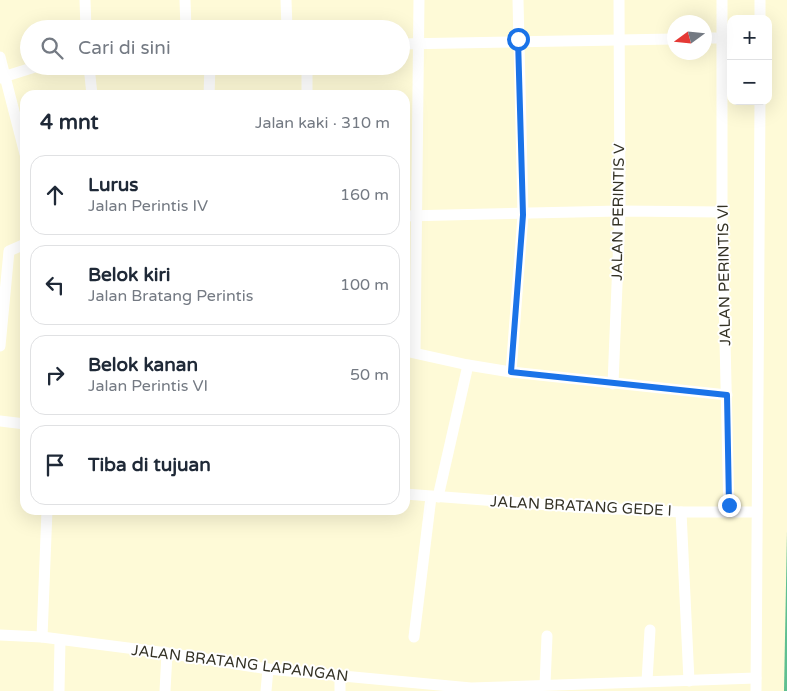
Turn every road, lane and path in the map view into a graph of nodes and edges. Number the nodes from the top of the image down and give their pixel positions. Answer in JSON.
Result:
{"nodes":[{"id":1,"x":85,"y":0,"type":"edge"},
{"id":2,"x":185,"y":0,"type":"edge"},
{"id":3,"x":286,"y":0,"type":"edge"},
{"id":4,"x":419,"y":0,"type":"edge"},
{"id":5,"x":518,"y":0,"type":"edge"},
{"id":6,"x":619,"y":0,"type":"edge"},
{"id":7,"x":722,"y":0,"type":"edge"},
{"id":8,"x":760,"y":0,"type":"edge"},
{"id":9,"x":760,"y":15,"type":"edge"},
{"id":10,"x":86,"y":20,"type":"edge"},
{"id":11,"x":186,"y":20,"type":"edge"},
{"id":12,"x":286,"y":20,"type":"edge"},
{"id":13,"x":712,"y":38,"type":"edge"},
{"id":14,"x":722,"y":38,"type":"junction"},
{"id":15,"x":667,"y":39,"type":"edge"},
{"id":16,"x":619,"y":40,"type":"junction"},
{"id":17,"x":518,"y":42,"type":"junction"},
{"id":18,"x":419,"y":43,"type":"junction"},
{"id":19,"x":410,"y":44,"type":"edge"},
{"id":20,"x":0,"y":57,"type":"edge"},
{"id":21,"x":20,"y":72,"type":"edge"},
{"id":22,"x":90,"y":75,"type":"edge"},
{"id":23,"x":210,"y":75,"type":"edge"},
{"id":24,"x":306,"y":75,"type":"edge"},
{"id":25,"x":2,"y":77,"type":"edge"},
{"id":26,"x":91,"y":90,"type":"edge"},
{"id":27,"x":210,"y":90,"type":"edge"},
{"id":28,"x":307,"y":90,"type":"edge"},
{"id":29,"x":760,"y":105,"type":"edge"},
{"id":30,"x":20,"y":137,"type":"edge"},
{"id":31,"x":620,"y":211,"type":"junction"},
{"id":32,"x":722,"y":212,"type":"junction"},
{"id":33,"x":523,"y":215,"type":"junction"},
{"id":34,"x":410,"y":216,"type":"edge"},
{"id":35,"x":418,"y":216,"type":"junction"},
{"id":36,"x":20,"y":246,"type":"edge"},
{"id":37,"x":0,"y":346,"type":"edge"},
{"id":38,"x":410,"y":352,"type":"edge"},
{"id":39,"x":468,"y":365,"type":"junction"},
{"id":40,"x":511,"y":372,"type":"junction"},
{"id":41,"x":613,"y":384,"type":"junction"},
{"id":42,"x":727,"y":395,"type":"junction"},
{"id":43,"x":0,"y":420,"type":"edge"},
{"id":44,"x":20,"y":423,"type":"edge"},
{"id":45,"x":410,"y":495,"type":"edge"},
{"id":46,"x":434,"y":497,"type":"junction"},
{"id":47,"x":681,"y":512,"type":"junction"},
{"id":48,"x":729,"y":512,"type":"junction"},
{"id":49,"x":757,"y":512,"type":"junction"},
{"id":50,"x":47,"y":515,"type":"edge"},
{"id":51,"x":650,"y":630,"type":"dead end"},
{"id":52,"x":0,"y":635,"type":"edge"},
{"id":53,"x":547,"y":636,"type":"dead end"},
{"id":54,"x":42,"y":637,"type":"junction"},
{"id":55,"x":414,"y":637,"type":"dead end"},
{"id":56,"x":60,"y":641,"type":"junction"},
{"id":57,"x":167,"y":653,"type":"junction"},
{"id":58,"x":268,"y":669,"type":"junction"},
{"id":59,"x":340,"y":677,"type":"junction"},
{"id":60,"x":756,"y":678,"type":"junction"},
{"id":61,"x":647,"y":681,"type":"junction"},
{"id":62,"x":685,"y":684,"type":"edge"},
{"id":63,"x":387,"y":685,"type":"edge"},
{"id":64,"x":545,"y":685,"type":"junction"},
{"id":65,"x":470,"y":689,"type":"edge"},
{"id":66,"x":59,"y":691,"type":"edge"},
{"id":67,"x":166,"y":691,"type":"edge"},
{"id":68,"x":266,"y":691,"type":"edge"},
{"id":69,"x":340,"y":691,"type":"edge"},
{"id":70,"x":756,"y":691,"type":"edge"}],
"edges":[{"from":1,"to":10,"type":"street"},
{"from":2,"to":11,"type":"street"},
{"from":3,"to":12,"type":"street"},
{"from":4,"to":18,"type":"street"},
{"from":5,"to":17,"type":"street"},
{"from":6,"to":16,"type":"street","name":"JALAN PERINTIS V"},
{"from":7,"to":14,"type":"street","name":"JALAN PERINTIS VI"},
{"from":8,"to":9,"type":"street"},
{"from":13,"to":14,"type":"street"},
{"from":14,"to":32,"type":"street","name":"JALAN PERINTIS VI"},
{"from":15,"to":16,"type":"street"},
{"from":16,"to":17,"type":"street"},
{"from":16,"to":31,"type":"street","name":"JALAN PERINTIS V"},
{"from":17,"to":18,"type":"street"},
{"from":17,"to":33,"type":"street"},
{"from":18,"to":19,"type":"street"},
{"from":18,"to":35,"type":"street"},
{"from":20,"to":25,"type":"street"},
{"from":21,"to":25,"type":"street"},
{"from":22,"to":26,"type":"street"},
{"from":23,"to":27,"type":"street"},
{"from":24,"to":28,"type":"street"},
{"from":25,"to":30,"type":"street"},
{"from":29,"to":49,"type":"street"},
{"from":31,"to":32,"type":"street"},
{"from":31,"to":33,"type":"street"},
{"from":31,"to":41,"type":"street","name":"JALAN PERINTIS V"},
{"from":32,"to":42,"type":"street","name":"JALAN PERINTIS VI"},
{"from":33,"to":35,"type":"street"},
{"from":33,"to":40,"type":"street"},
{"from":34,"to":35,"type":"street"},
{"from":35,"to":38,"type":"street"},
{"from":36,"to":37,"type":"street"},
{"from":38,"to":39,"type":"street"},
{"from":39,"to":40,"type":"street"},
{"from":39,"to":46,"type":"street"},
{"from":40,"to":41,"type":"street"},
{"from":41,"to":42,"type":"street"},
{"from":42,"to":48,"type":"street","name":"JALAN PERINTIS VI"},
{"from":43,"to":44,"type":"street"},
{"from":45,"to":46,"type":"street","name":"JALAN BRATANG GEDE I"},
{"from":46,"to":47,"type":"street","name":"JALAN BRATANG GEDE I"},
{"from":46,"to":55,"type":"street"},
{"from":47,"to":48,"type":"street","name":"JALAN BRATANG GEDE I"},
{"from":47,"to":62,"type":"street"},
{"from":48,"to":49,"type":"street","name":"JALAN BRATANG GEDE I"},
{"from":49,"to":60,"type":"street"},
{"from":50,"to":54,"type":"street"},
{"from":51,"to":61,"type":"street"},
{"from":52,"to":54,"type":"street","name":"JALAN BRATANG LAPANGAN"},
{"from":53,"to":64,"type":"street"},
{"from":54,"to":56,"type":"street","name":"JALAN BRATANG LAPANGAN"},
{"from":56,"to":57,"type":"street","name":"JALAN BRATANG LAPANGAN"},
{"from":56,"to":66,"type":"street"},
{"from":57,"to":58,"type":"street","name":"JALAN BRATANG LAPANGAN"},
{"from":57,"to":67,"type":"street"},
{"from":58,"to":59,"type":"street","name":"JALAN BRATANG LAPANGAN"},
{"from":58,"to":68,"type":"street"},
{"from":59,"to":63,"type":"street","name":"JALAN BRATANG LAPANGAN"},
{"from":59,"to":69,"type":"street"},
{"from":60,"to":62,"type":"street","name":"JALAN BRATANG LAPANGAN"},
{"from":60,"to":70,"type":"street"},
{"from":61,"to":62,"type":"street","name":"JALAN BRATANG LAPANGAN"},
{"from":61,"to":64,"type":"street","name":"JALAN BRATANG LAPANGAN"},
{"from":63,"to":65,"type":"street","name":"JALAN BRATANG LAPANGAN"},
{"from":64,"to":65,"type":"street","name":"JALAN BRATANG LAPANGAN"}]}
